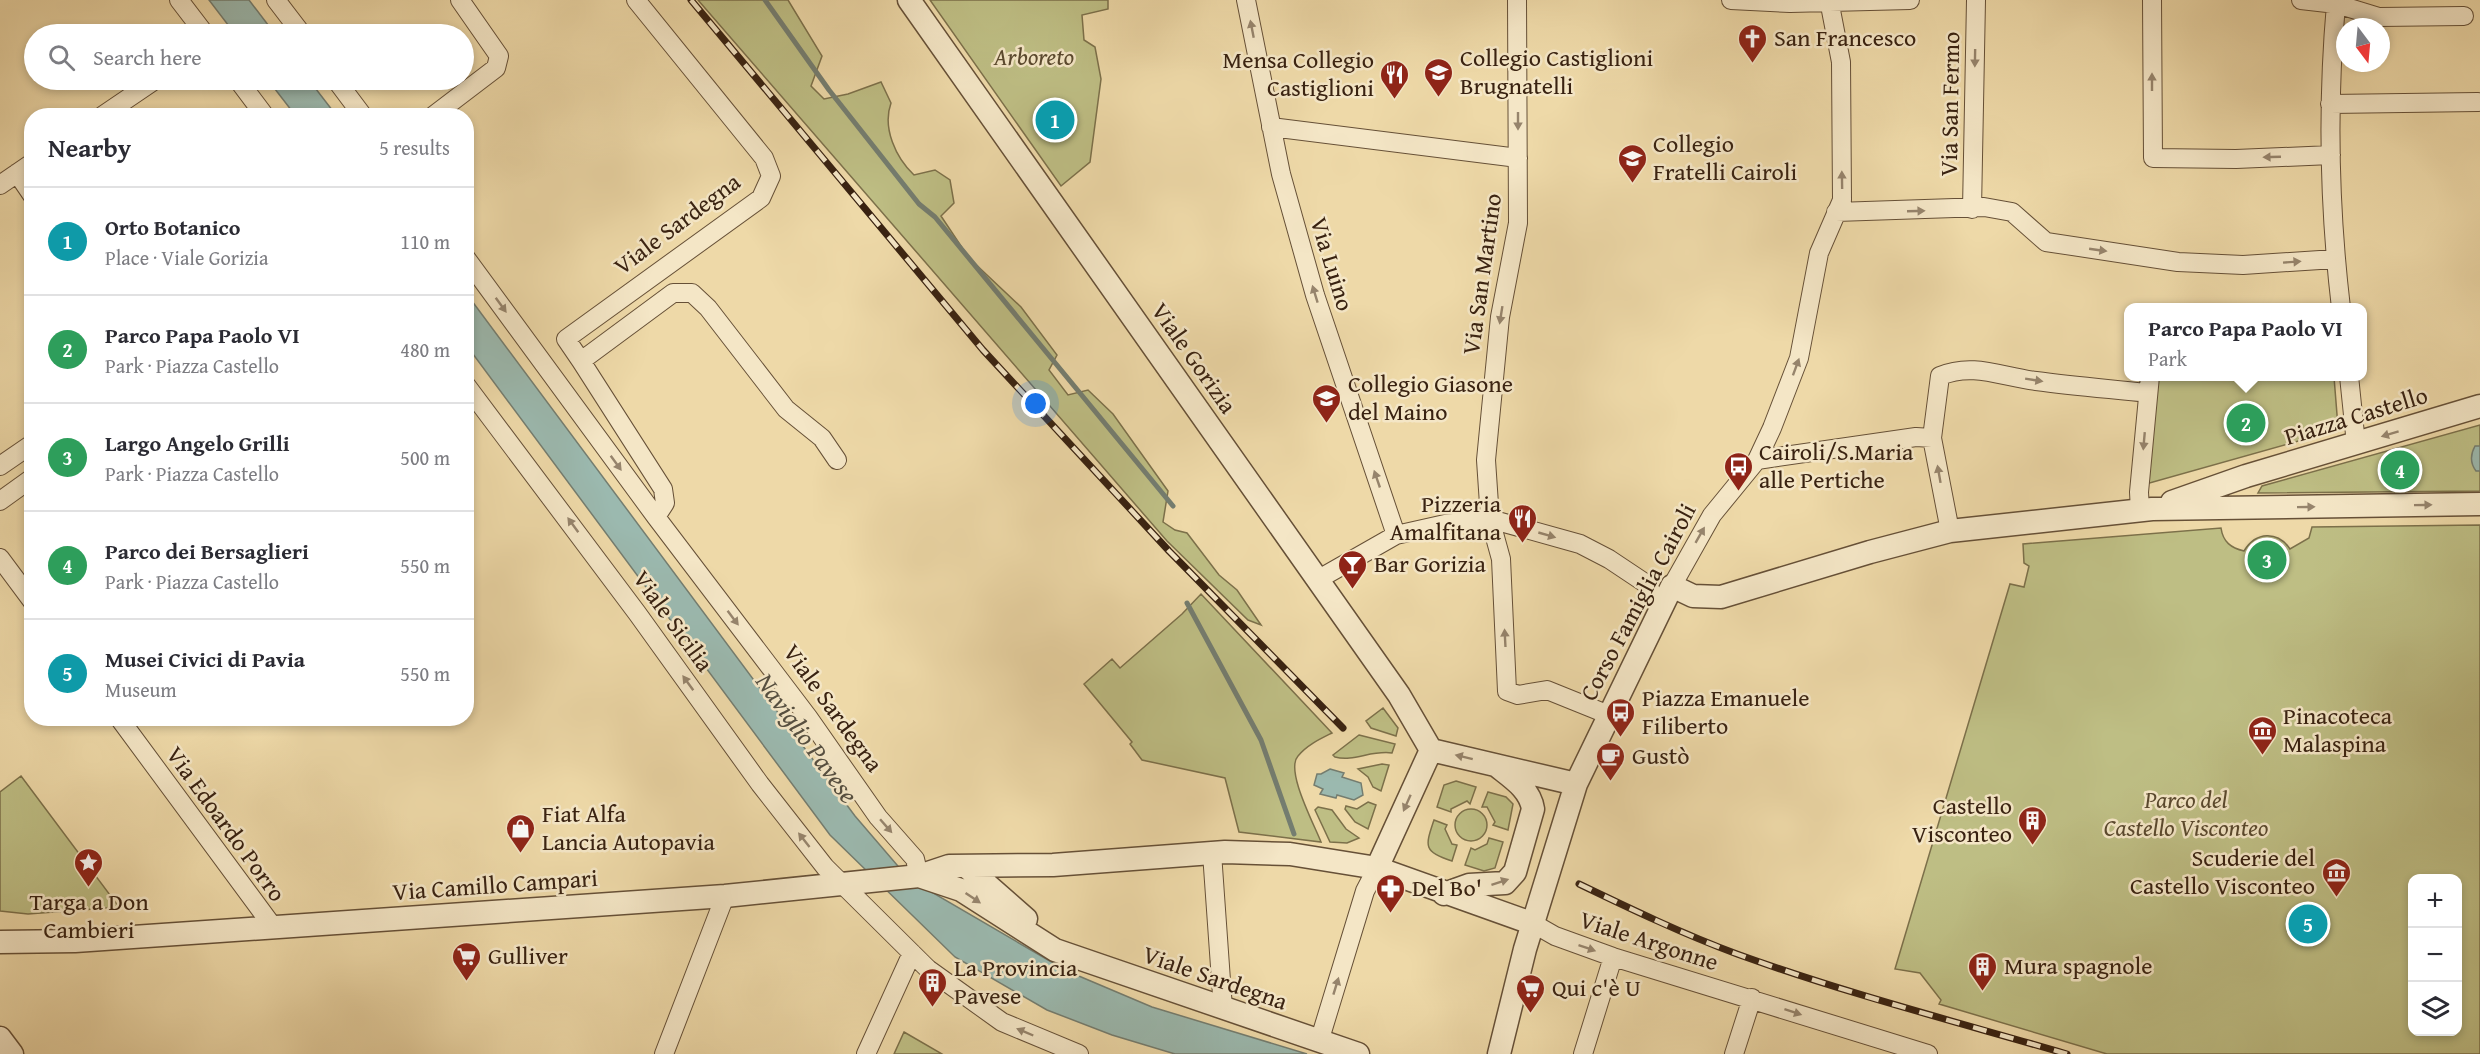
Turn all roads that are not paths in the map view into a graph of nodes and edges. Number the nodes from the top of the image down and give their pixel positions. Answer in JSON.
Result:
{"nodes":[{"id":1,"x":179,"y":0,"type":"edge"},
{"id":2,"x":276,"y":0,"type":"edge"},
{"id":3,"x":460,"y":0,"type":"edge"},
{"id":4,"x":636,"y":0,"type":"edge"},
{"id":5,"x":909,"y":0,"type":"edge"},
{"id":6,"x":1246,"y":0,"type":"edge"},
{"id":7,"x":1517,"y":0,"type":"edge"},
{"id":8,"x":1731,"y":0,"type":"edge"},
{"id":9,"x":1910,"y":0,"type":"edge"},
{"id":10,"x":1976,"y":0,"type":"edge"},
{"id":11,"x":2152,"y":0,"type":"edge"},
{"id":12,"x":2301,"y":0,"type":"edge"},
{"id":13,"x":1829,"y":1,"type":"edge"},
{"id":14,"x":2336,"y":4,"type":"junction"},
{"id":15,"x":2464,"y":16,"type":"dead end"},
{"id":16,"x":197,"y":24,"type":"edge"},
{"id":17,"x":294,"y":24,"type":"edge"},
{"id":18,"x":474,"y":85,"type":"edge"},
{"id":19,"x":140,"y":90,"type":"edge"},
{"id":20,"x":246,"y":90,"type":"edge"},
{"id":21,"x":344,"y":90,"type":"edge"},
{"id":22,"x":467,"y":90,"type":"edge"},
{"id":23,"x":2478,"y":102,"type":"dead end"},
{"id":24,"x":2330,"y":104,"type":"junction"},
{"id":25,"x":114,"y":108,"type":"edge"},
{"id":26,"x":259,"y":108,"type":"edge"},
{"id":27,"x":357,"y":108,"type":"edge"},
{"id":28,"x":444,"y":108,"type":"edge"},
{"id":29,"x":1271,"y":127,"type":"junction"},
{"id":30,"x":2331,"y":155,"type":"junction"},
{"id":31,"x":1518,"y":158,"type":"junction"},
{"id":32,"x":24,"y":168,"type":"edge"},
{"id":33,"x":0,"y":185,"type":"edge"},
{"id":34,"x":1972,"y":209,"type":"junction"},
{"id":35,"x":1836,"y":212,"type":"junction"},
{"id":36,"x":2336,"y":260,"type":"junction"},
{"id":37,"x":474,"y":269,"type":"edge"},
{"id":38,"x":2340,"y":303,"type":"edge"},
{"id":39,"x":581,"y":361,"type":"junction"},
{"id":40,"x":2350,"y":381,"type":"edge"},
{"id":41,"x":2149,"y":385,"type":"edge"},
{"id":42,"x":474,"y":395,"type":"edge"},
{"id":43,"x":2480,"y":406,"type":"edge"},
{"id":44,"x":1932,"y":438,"type":"junction"},
{"id":45,"x":2356,"y":444,"type":"junction"},
{"id":46,"x":24,"y":450,"type":"edge"},
{"id":47,"x":837,"y":460,"type":"dead end"},
{"id":48,"x":1757,"y":460,"type":"junction"},
{"id":49,"x":0,"y":466,"type":"edge"},
{"id":50,"x":2246,"y":476,"type":"junction"},
{"id":51,"x":24,"y":484,"type":"edge"},
{"id":52,"x":0,"y":501,"type":"edge"},
{"id":53,"x":2480,"y":504,"type":"edge"},
{"id":54,"x":2247,"y":508,"type":"junction"},
{"id":55,"x":2146,"y":510,"type":"junction"},
{"id":56,"x":656,"y":517,"type":"junction"},
{"id":57,"x":1490,"y":519,"type":"junction"},
{"id":58,"x":1950,"y":531,"type":"junction"},
{"id":59,"x":1396,"y":535,"type":"junction"},
{"id":60,"x":0,"y":558,"type":"edge"},
{"id":61,"x":1317,"y":580,"type":"junction"},
{"id":62,"x":1672,"y":586,"type":"junction"},
{"id":63,"x":24,"y":590,"type":"edge"},
{"id":64,"x":1662,"y":606,"type":"junction"},
{"id":65,"x":1609,"y":715,"type":"junction"},
{"id":66,"x":125,"y":726,"type":"edge"},
{"id":67,"x":1431,"y":750,"type":"junction"},
{"id":68,"x":1497,"y":766,"type":"junction"},
{"id":69,"x":1576,"y":784,"type":"junction"},
{"id":70,"x":1212,"y":854,"type":"junction"},
{"id":71,"x":1053,"y":865,"type":"junction"},
{"id":72,"x":968,"y":868,"type":"junction"},
{"id":73,"x":1377,"y":868,"type":"junction"},
{"id":74,"x":919,"y":876,"type":"junction"},
{"id":75,"x":842,"y":884,"type":"junction"},
{"id":76,"x":1444,"y":894,"type":"junction"},
{"id":77,"x":725,"y":896,"type":"junction"},
{"id":78,"x":1004,"y":900,"type":"junction"},
{"id":79,"x":1534,"y":924,"type":"junction"},
{"id":80,"x":0,"y":928,"type":"edge"},
{"id":81,"x":274,"y":928,"type":"junction"},
{"id":82,"x":75,"y":941,"type":"junction"},
{"id":83,"x":0,"y":942,"type":"edge"},
{"id":84,"x":1056,"y":950,"type":"junction"},
{"id":85,"x":912,"y":953,"type":"junction"},
{"id":86,"x":1613,"y":957,"type":"junction"},
{"id":87,"x":1752,"y":998,"type":"junction"},
{"id":88,"x":1223,"y":1009,"type":"junction"},
{"id":89,"x":0,"y":1038,"type":"edge"},
{"id":90,"x":1319,"y":1042,"type":"junction"},
{"id":91,"x":12,"y":1054,"type":"edge"},
{"id":92,"x":664,"y":1054,"type":"edge"},
{"id":93,"x":866,"y":1054,"type":"edge"},
{"id":94,"x":1076,"y":1054,"type":"edge"},
{"id":95,"x":1358,"y":1054,"type":"edge"},
{"id":96,"x":1498,"y":1054,"type":"edge"},
{"id":97,"x":1583,"y":1054,"type":"edge"},
{"id":98,"x":1734,"y":1054,"type":"edge"},
{"id":99,"x":1928,"y":1054,"type":"edge"}],
"edges":[{"from":1,"to":16,"type":"street"},
{"from":2,"to":17,"type":"street"},
{"from":3,"to":18,"type":"street"},
{"from":4,"to":39,"type":"street","name":"Viale Sardegna"},
{"from":5,"to":61,"type":"street","name":"Viale Gorizia"},
{"from":29,"to":6,"type":"street","name":"Via Luino","one_way":true},
{"from":7,"to":31,"type":"street","name":"Via San Martino","one_way":true},
{"from":8,"to":13,"type":"street"},
{"from":9,"to":13,"type":"street"},
{"from":10,"to":34,"type":"street","name":"Via San Fermo","one_way":true},
{"from":30,"to":11,"type":"street","one_way":true},
{"from":12,"to":14,"type":"street"},
{"from":35,"to":13,"type":"street","name":"Corso Famiglia Cairoli","one_way":true},
{"from":14,"to":15,"type":"street"},
{"from":14,"to":24,"type":"street"},
{"from":19,"to":25,"type":"street"},
{"from":20,"to":26,"type":"street"},
{"from":21,"to":27,"type":"street"},
{"from":22,"to":28,"type":"street"},
{"from":23,"to":24,"type":"street"},
{"from":24,"to":30,"type":"street"},
{"from":29,"to":31,"type":"street"},
{"from":59,"to":29,"type":"street","name":"Via Luino","one_way":true},
{"from":30,"to":36,"type":"street"},
{"from":31,"to":57,"type":"street","name":"Via San Martino","one_way":true},
{"from":32,"to":33,"type":"street"},
{"from":35,"to":34,"type":"street","one_way":true},
{"from":34,"to":36,"type":"street","one_way":true},
{"from":48,"to":35,"type":"street","name":"Corso Famiglia Cairoli","one_way":true},
{"from":36,"to":38,"type":"street"},
{"from":37,"to":56,"type":"street","name":"Viale Sardegna","one_way":true},
{"from":39,"to":47,"type":"street"},
{"from":39,"to":56,"type":"street","name":"Viale Sardegna"},
{"from":40,"to":45,"type":"street"},
{"from":44,"to":41,"type":"street","one_way":true},
{"from":41,"to":55,"type":"street","one_way":true},
{"from":75,"to":42,"type":"street","name":"Viale Sicilia","one_way":true},
{"from":43,"to":45,"type":"street","name":"Piazza Castello","one_way":true},
{"from":44,"to":48,"type":"street"},
{"from":58,"to":44,"type":"street","one_way":true},
{"from":45,"to":50,"type":"street","name":"Piazza Castello"},
{"from":46,"to":49,"type":"street"},
{"from":62,"to":48,"type":"street","name":"Corso Famiglia Cairoli","one_way":true},
{"from":50,"to":54,"type":"street"},
{"from":50,"to":55,"type":"street","name":"Piazza Castello"},
{"from":51,"to":52,"type":"street"},
{"from":54,"to":53,"type":"street","name":"Piazza Castello","one_way":true},
{"from":54,"to":55,"type":"street","name":"Piazza Castello"},
{"from":55,"to":58,"type":"street","name":"Piazza Castello"},
{"from":56,"to":74,"type":"street","name":"Viale Sardegna","one_way":true},
{"from":57,"to":59,"type":"street"},
{"from":57,"to":64,"type":"street","one_way":true},
{"from":65,"to":57,"type":"street","name":"Via San Martino","one_way":true},
{"from":58,"to":62,"type":"street","name":"Piazza Castello"},
{"from":59,"to":61,"type":"street"},
{"from":60,"to":63,"type":"street"},
{"from":61,"to":67,"type":"street","name":"Viale Gorizia"},
{"from":62,"to":64,"type":"street","name":"Corso Famiglia Cairoli"},
{"from":64,"to":65,"type":"street","name":"Corso Famiglia Cairoli"},
{"from":65,"to":69,"type":"street","name":"Corso Famiglia Cairoli"},
{"from":66,"to":81,"type":"street","name":"Via Edoardo Porro"},
{"from":68,"to":67,"type":"street","one_way":true},
{"from":67,"to":73,"type":"street","one_way":true},
{"from":68,"to":69,"type":"street"},
{"from":76,"to":68,"type":"street","one_way":true},
{"from":69,"to":79,"type":"street","name":"Corso Famiglia Cairoli"},
{"from":70,"to":71,"type":"street"},
{"from":70,"to":73,"type":"street"},
{"from":70,"to":88,"type":"street"},
{"from":71,"to":72,"type":"street"},
{"from":71,"to":78,"type":"street"},
{"from":72,"to":74,"type":"street"},
{"from":72,"to":78,"type":"street","name":"Viale Sardegna"},
{"from":73,"to":76,"type":"street"},
{"from":90,"to":73,"type":"street","one_way":true},
{"from":74,"to":75,"type":"street","name":"Via Camillo Campari"},
{"from":74,"to":84,"type":"street","name":"Viale Sardegna","one_way":true},
{"from":75,"to":77,"type":"street","name":"Via Camillo Campari"},
{"from":75,"to":85,"type":"street","name":"Viale Sicilia"},
{"from":76,"to":79,"type":"street"},
{"from":77,"to":81,"type":"street","name":"Via Camillo Campari"},
{"from":77,"to":92,"type":"street"},
{"from":78,"to":84,"type":"street","name":"Viale Sardegna"},
{"from":79,"to":86,"type":"street","name":"Viale Argonne","one_way":true},
{"from":79,"to":96,"type":"street","name":"Corso Famiglia Cairoli"},
{"from":80,"to":82,"type":"street","name":"Via Camillo Campari"},
{"from":81,"to":82,"type":"street","name":"Via Camillo Campari"},
{"from":82,"to":83,"type":"street","name":"Via Camillo Campari"},
{"from":84,"to":88,"type":"street","name":"Viale Sardegna"},
{"from":85,"to":93,"type":"street"},
{"from":94,"to":85,"type":"street","name":"Viale Sicilia","one_way":true},
{"from":86,"to":87,"type":"street","name":"Viale Argonne"},
{"from":86,"to":97,"type":"street"},
{"from":87,"to":98,"type":"street"},
{"from":87,"to":99,"type":"street","name":"Viale Argonne","one_way":true},
{"from":88,"to":90,"type":"street","name":"Viale Sardegna"},
{"from":89,"to":91,"type":"street"},
{"from":90,"to":95,"type":"street","name":"Viale Sardegna"}]}
